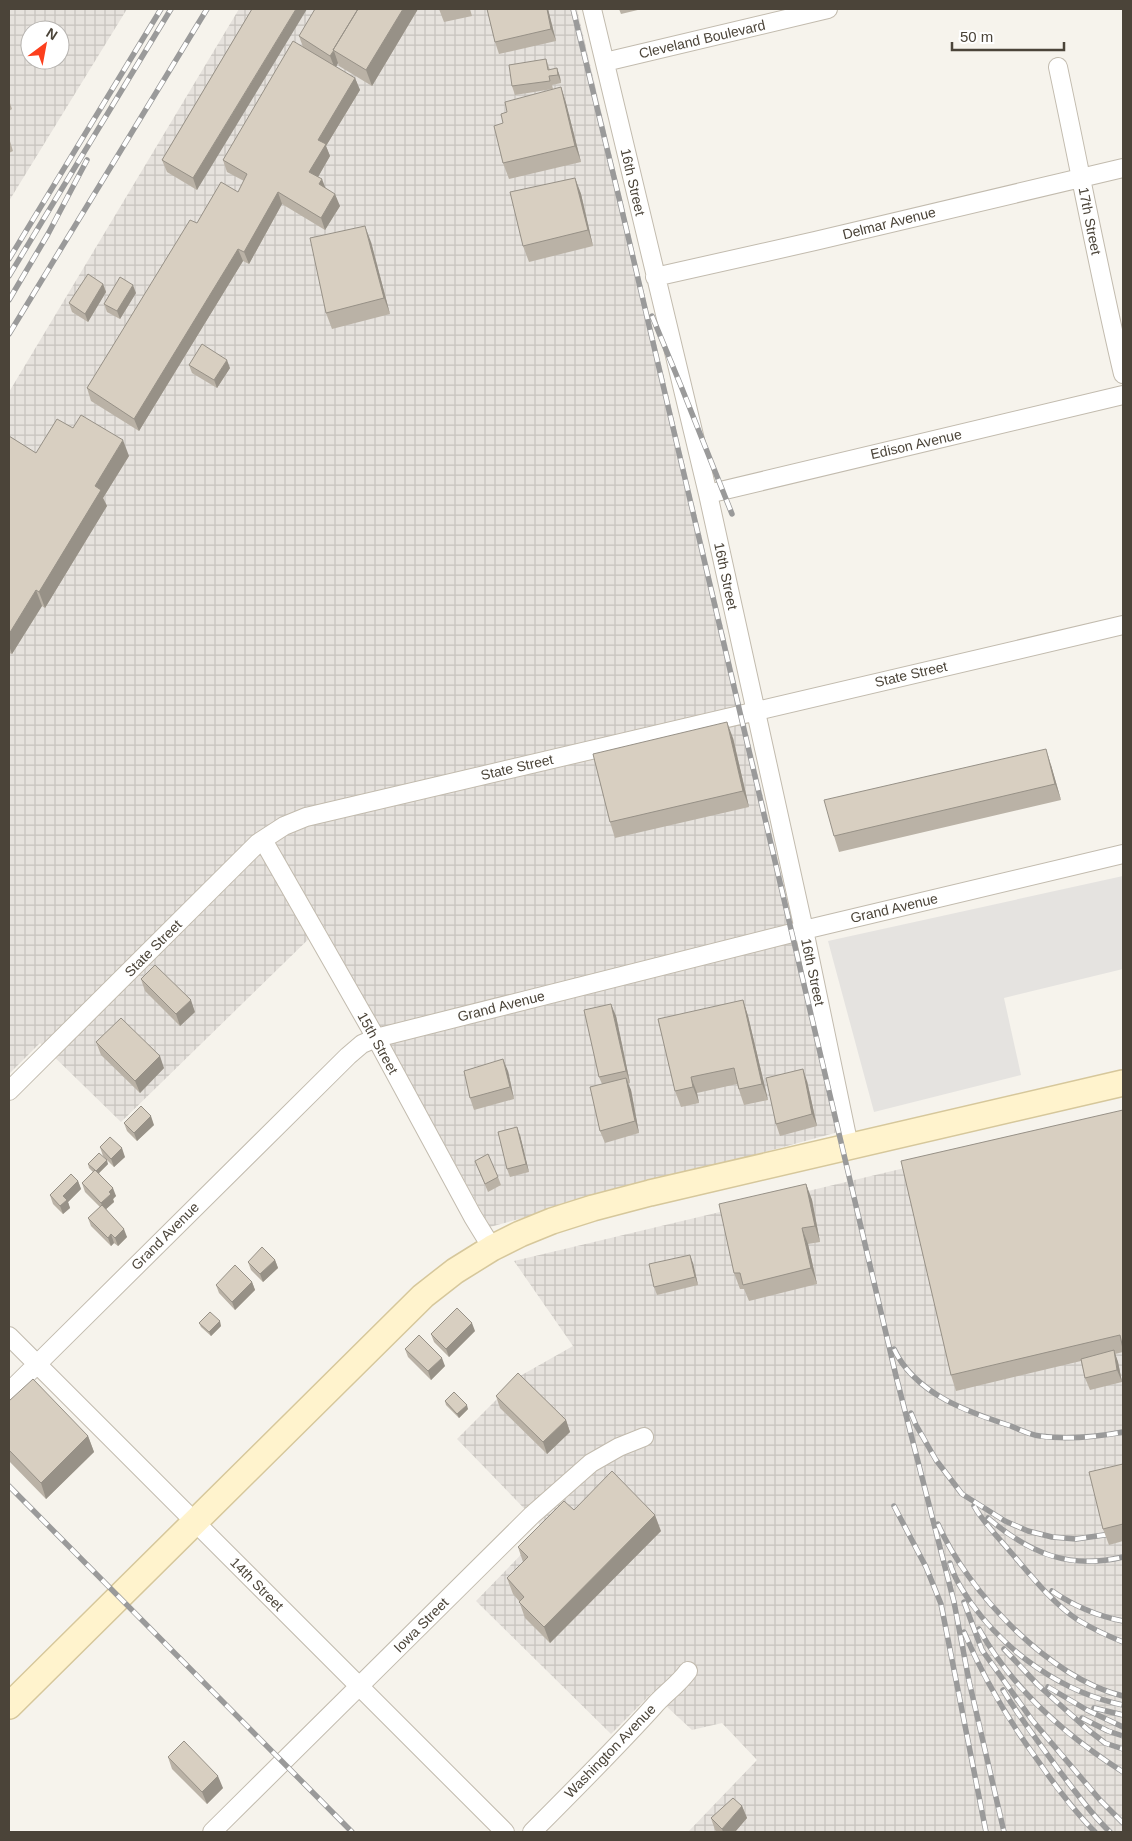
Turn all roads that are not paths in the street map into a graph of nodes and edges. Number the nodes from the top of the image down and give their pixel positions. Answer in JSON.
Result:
{"nodes":[{"id":1,"x":592,"y":9,"type":"edge"},
{"id":2,"x":828,"y":9,"type":"edge"},
{"id":3,"x":605,"y":62,"type":"junction"},
{"id":4,"x":1058,"y":68,"type":"dead end"},
{"id":5,"x":1123,"y":168,"type":"edge"},
{"id":6,"x":1082,"y":177,"type":"junction"},
{"id":7,"x":655,"y":277,"type":"junction"},
{"id":8,"x":1123,"y":374,"type":"edge"},
{"id":9,"x":1123,"y":396,"type":"edge"},
{"id":10,"x":708,"y":494,"type":"junction"},
{"id":11,"x":1123,"y":625,"type":"edge"},
{"id":12,"x":755,"y":711,"type":"junction"},
{"id":13,"x":263,"y":840,"type":"junction"},
{"id":14,"x":1123,"y":854,"type":"edge"},
{"id":15,"x":804,"y":930,"type":"junction"},
{"id":16,"x":376,"y":1038,"type":"junction"},
{"id":17,"x":1123,"y":1082,"type":"edge"},
{"id":18,"x":9,"y":1092,"type":"edge"},
{"id":19,"x":850,"y":1146,"type":"junction"},
{"id":20,"x":492,"y":1248,"type":"junction"},
{"id":21,"x":9,"y":1336,"type":"edge"},
{"id":22,"x":36,"y":1364,"type":"junction"},
{"id":23,"x":9,"y":1392,"type":"edge"},
{"id":24,"x":644,"y":1437,"type":"dead end"},
{"id":25,"x":194,"y":1522,"type":"junction"},
{"id":26,"x":688,"y":1671,"type":"dead end"},
{"id":27,"x":359,"y":1686,"type":"junction"},
{"id":28,"x":9,"y":1706,"type":"edge"},
{"id":29,"x":212,"y":1832,"type":"edge"},
{"id":30,"x":505,"y":1832,"type":"edge"},
{"id":31,"x":532,"y":1832,"type":"edge"}],
"edges":[{"from":1,"to":3,"type":"street","name":"16th Street"},
{"from":2,"to":3,"type":"street","name":"Cleveland Boulevard"},
{"from":3,"to":7,"type":"street","name":"16th Street"},
{"from":4,"to":6,"type":"street","name":"17th Street"},
{"from":5,"to":6,"type":"street","name":"Delmar Avenue"},
{"from":6,"to":7,"type":"street","name":"Delmar Avenue"},
{"from":6,"to":8,"type":"street","name":"17th Street"},
{"from":7,"to":10,"type":"street","name":"16th Street"},
{"from":9,"to":10,"type":"street","name":"Edison Avenue"},
{"from":10,"to":12,"type":"street","name":"16th Street"},
{"from":11,"to":12,"type":"street","name":"State Street"},
{"from":12,"to":13,"type":"street","name":"State Street"},
{"from":12,"to":15,"type":"street","name":"16th Street"},
{"from":13,"to":16,"type":"street","name":"15th Street"},
{"from":13,"to":18,"type":"street","name":"State Street"},
{"from":14,"to":15,"type":"street","name":"Grand Avenue"},
{"from":15,"to":16,"type":"street","name":"Grand Avenue"},
{"from":15,"to":19,"type":"street","name":"16th Street"},
{"from":16,"to":20,"type":"street","name":"15th Street"},
{"from":16,"to":22,"type":"street","name":"Grand Avenue"},
{"from":17,"to":19,"type":"main road"},
{"from":19,"to":20,"type":"main road"},
{"from":20,"to":25,"type":"main road"},
{"from":21,"to":22,"type":"street","name":"14th Street"},
{"from":22,"to":23,"type":"street","name":"Grand Avenue"},
{"from":22,"to":25,"type":"street","name":"14th Street"},
{"from":24,"to":27,"type":"street","name":"Iowa Street"},
{"from":25,"to":27,"type":"street","name":"14th Street"},
{"from":25,"to":28,"type":"main road"},
{"from":26,"to":31,"type":"street","name":"Washington Avenue"},
{"from":27,"to":29,"type":"street","name":"Iowa Street"},
{"from":27,"to":30,"type":"street","name":"14th Street"}]}
